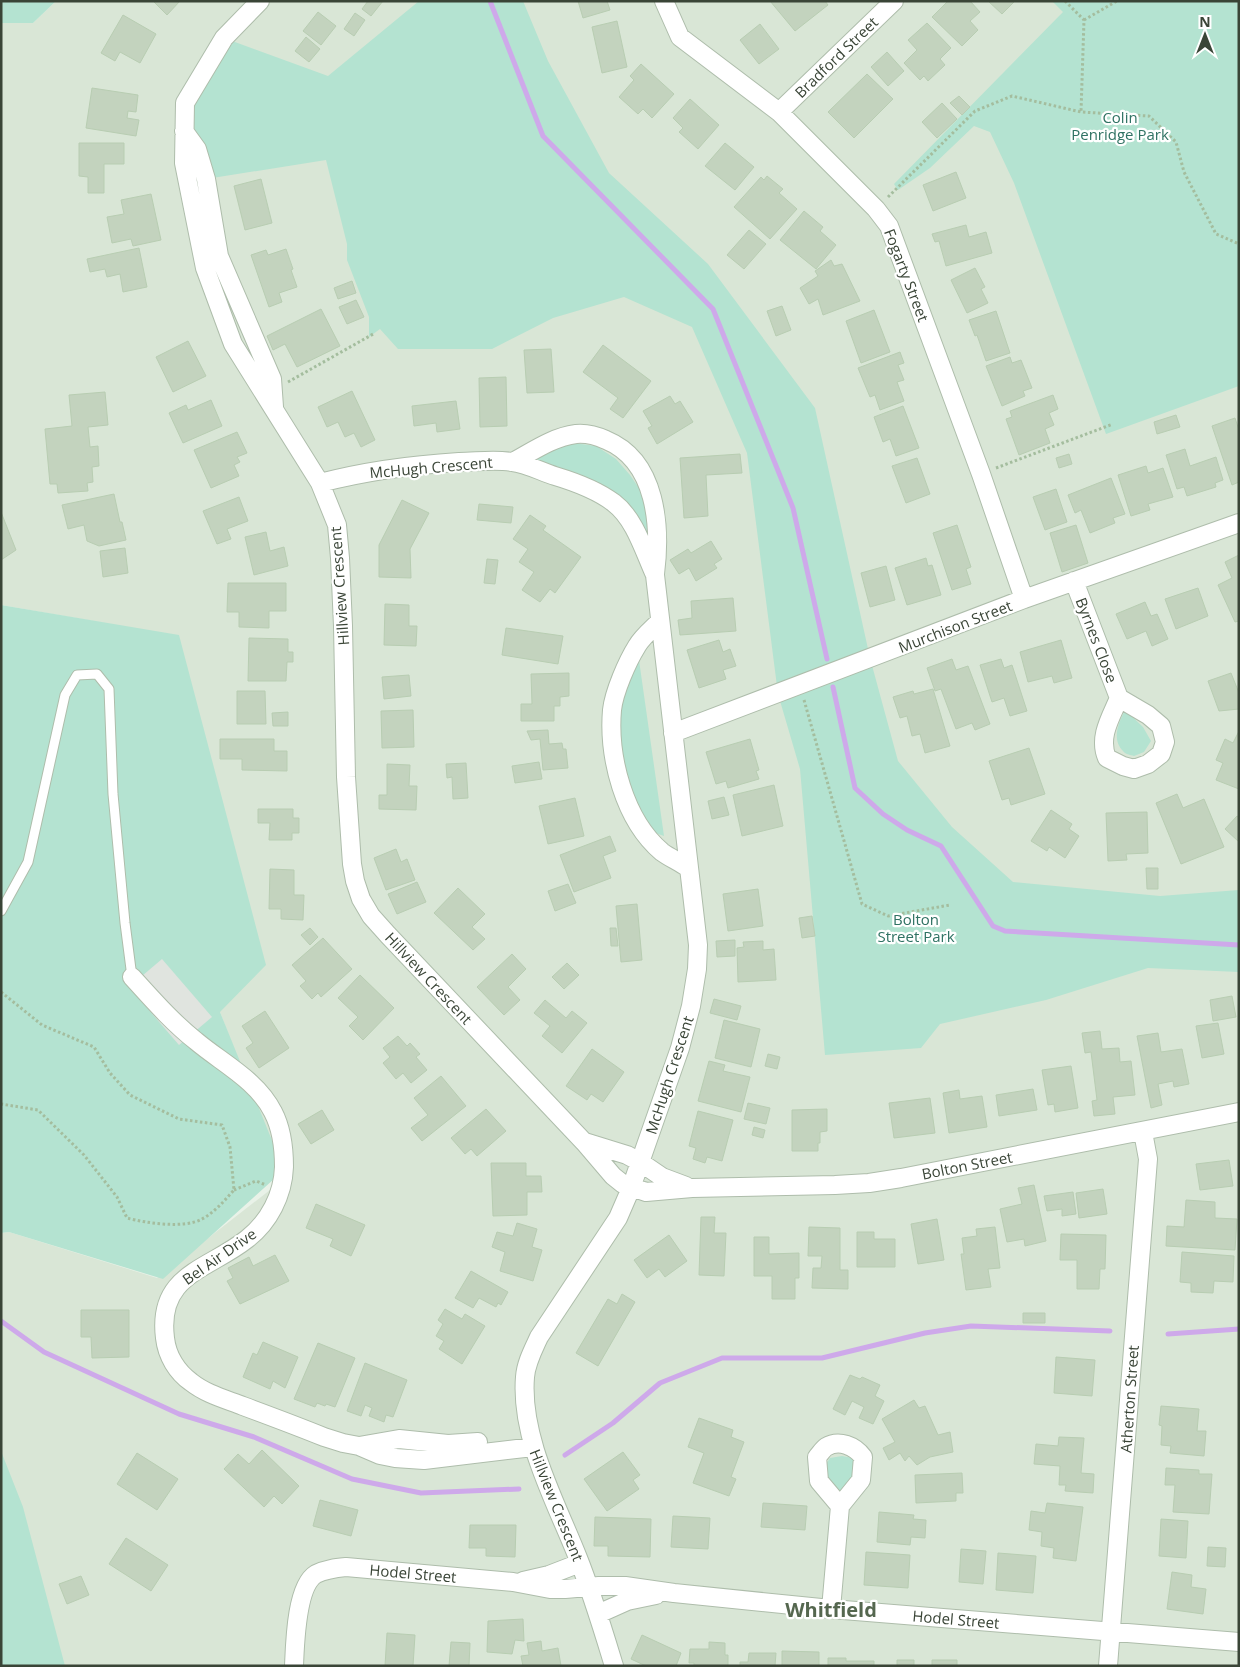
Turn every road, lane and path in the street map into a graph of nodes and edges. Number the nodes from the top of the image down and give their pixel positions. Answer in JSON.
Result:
{"nodes":[{"id":1,"x":260,"y":1,"type":"edge"},
{"id":2,"x":664,"y":1,"type":"edge"},
{"id":3,"x":894,"y":1,"type":"edge"},
{"id":4,"x":1065,"y":1,"type":"edge"},
{"id":5,"x":1117,"y":1,"type":"edge"},
{"id":6,"x":1084,"y":20,"type":"junction"},
{"id":7,"x":779,"y":112,"type":"junction"},
{"id":8,"x":1081,"y":112,"type":"junction"},
{"id":9,"x":184,"y":132,"type":"junction"},
{"id":10,"x":876,"y":209,"type":"junction"},
{"id":11,"x":1239,"y":244,"type":"edge"},
{"id":12,"x":376,"y":333,"type":"dead end"},
{"id":13,"x":272,"y":390,"type":"junction"},
{"id":14,"x":274,"y":410,"type":"junction"},
{"id":15,"x":1113,"y":424,"type":"dead end"},
{"id":16,"x":513,"y":462,"type":"junction"},
{"id":17,"x":981,"y":474,"type":"junction"},
{"id":18,"x":320,"y":483,"type":"junction"},
{"id":19,"x":1239,"y":523,"type":"edge"},
{"id":20,"x":655,"y":575,"type":"junction"},
{"id":21,"x":1074,"y":581,"type":"junction"},
{"id":22,"x":1024,"y":599,"type":"junction"},
{"id":23,"x":660,"y":621,"type":"junction"},
{"id":24,"x":800,"y":685,"type":"junction"},
{"id":25,"x":1119,"y":698,"type":"dead end"},
{"id":26,"x":673,"y":733,"type":"junction"},
{"id":27,"x":688,"y":868,"type":"junction"},
{"id":28,"x":950,"y":905,"type":"dead end"},
{"id":29,"x":1,"y":911,"type":"edge"},
{"id":30,"x":132,"y":977,"type":"joint"},
{"id":31,"x":1,"y":992,"type":"edge"},
{"id":32,"x":1,"y":1104,"type":"edge"},
{"id":33,"x":1239,"y":1112,"type":"edge"},
{"id":34,"x":1143,"y":1132,"type":"junction"},
{"id":35,"x":584,"y":1142,"type":"junction"},
{"id":36,"x":640,"y":1162,"type":"junction"},
{"id":37,"x":631,"y":1188,"type":"junction"},
{"id":38,"x":692,"y":1188,"type":"junction"},
{"id":39,"x":234,"y":1190,"type":"junction"},
{"id":40,"x":280,"y":1190,"type":"junction"},
{"id":41,"x":531,"y":1441,"type":"junction"},
{"id":42,"x":840,"y":1506,"type":"dead end"},
{"id":43,"x":580,"y":1563,"type":"junction"},
{"id":44,"x":513,"y":1582,"type":"junction"},
{"id":45,"x":588,"y":1587,"type":"junction"},
{"id":46,"x":674,"y":1594,"type":"junction"},
{"id":47,"x":832,"y":1609,"type":"junction"},
{"id":48,"x":598,"y":1614,"type":"junction"},
{"id":49,"x":1111,"y":1631,"type":"junction"},
{"id":50,"x":1239,"y":1642,"type":"edge"},
{"id":51,"x":294,"y":1666,"type":"edge"},
{"id":52,"x":614,"y":1666,"type":"edge"},
{"id":53,"x":1108,"y":1666,"type":"edge"}],
"edges":[{"from":1,"to":9,"type":"street","name":"Hillview Crescent"},
{"from":2,"to":7,"type":"street","name":"Fogarty Street"},
{"from":3,"to":7,"type":"street","name":"Bradford Street"},
{"from":4,"to":6,"type":"path"},
{"from":5,"to":6,"type":"path"},
{"from":6,"to":8,"type":"path"},
{"from":7,"to":10,"type":"street","name":"Fogarty Street"},
{"from":8,"to":10,"type":"path"},
{"from":8,"to":11,"type":"path"},
{"from":9,"to":13,"type":"street"},
{"from":9,"to":14,"type":"street","name":"Hillview Crescent"},
{"from":10,"to":17,"type":"street","name":"Fogarty Street"},
{"from":12,"to":13,"type":"path"},
{"from":13,"to":14,"type":"street"},
{"from":14,"to":18,"type":"street","name":"Hillview Crescent"},
{"from":15,"to":17,"type":"path"},
{"from":16,"to":18,"type":"street","name":"McHugh Crescent"},
{"from":16,"to":20,"type":"street","name":"McHugh Crescent"},
{"from":16,"to":20,"type":"street","name":"McHugh Crescent"},
{"from":17,"to":22,"type":"street","name":"Fogarty Street"},
{"from":18,"to":35,"type":"street","name":"Hillview Crescent"},
{"from":19,"to":21,"type":"street","name":"Murchison Street"},
{"from":20,"to":23,"type":"street","name":"McHugh Crescent"},
{"from":21,"to":22,"type":"street","name":"Murchison Street"},
{"from":21,"to":25,"type":"street","name":"Byrnes Close"},
{"from":22,"to":24,"type":"street","name":"Murchison Street"},
{"from":23,"to":26,"type":"street","name":"McHugh Crescent"},
{"from":23,"to":27,"type":"street"},
{"from":24,"to":26,"type":"street","name":"Murchison Street"},
{"from":24,"to":28,"type":"path"},
{"from":26,"to":27,"type":"street","name":"McHugh Crescent"},
{"from":27,"to":36,"type":"street","name":"McHugh Crescent"},
{"from":29,"to":30,"type":"lane"},
{"from":30,"to":40,"type":"street","name":"Bel Air Drive"},
{"from":31,"to":39,"type":"path"},
{"from":32,"to":39,"type":"path"},
{"from":33,"to":34,"type":"street","name":"Bolton Street"},
{"from":34,"to":38,"type":"street","name":"Bolton Street"},
{"from":34,"to":49,"type":"street","name":"Atherton Street"},
{"from":35,"to":36,"type":"street","name":"Hillview Crescent"},
{"from":35,"to":37,"type":"street","name":"Hillview Crescent"},
{"from":36,"to":37,"type":"street","name":"Hillview Crescent"},
{"from":36,"to":38,"type":"street","name":"Bolton Street"},
{"from":37,"to":38,"type":"street","name":"Bolton Street"},
{"from":37,"to":41,"type":"street","name":"Hillview Crescent"},
{"from":39,"to":40,"type":"path"},
{"from":40,"to":41,"type":"street","name":"Bel Air Drive"},
{"from":41,"to":43,"type":"street","name":"Hillview Crescent"},
{"from":42,"to":47,"type":"street"},
{"from":43,"to":44,"type":"street","name":"Hodel Street"},
{"from":43,"to":45,"type":"street","name":"Hillview Crescent"},
{"from":44,"to":45,"type":"street","name":"Hodel Street"},
{"from":44,"to":51,"type":"street","name":"Hodel Street"},
{"from":45,"to":46,"type":"street","name":"Hodel Street"},
{"from":45,"to":48,"type":"street","name":"Hillview Crescent"},
{"from":46,"to":47,"type":"street","name":"Hodel Street"},
{"from":46,"to":48,"type":"street","name":"Hodel Street"},
{"from":47,"to":49,"type":"street","name":"Hodel Street"},
{"from":48,"to":52,"type":"street","name":"Hillview Crescent"},
{"from":49,"to":50,"type":"street","name":"Hodel Street"},
{"from":49,"to":53,"type":"street","name":"Atherton Street"}]}
